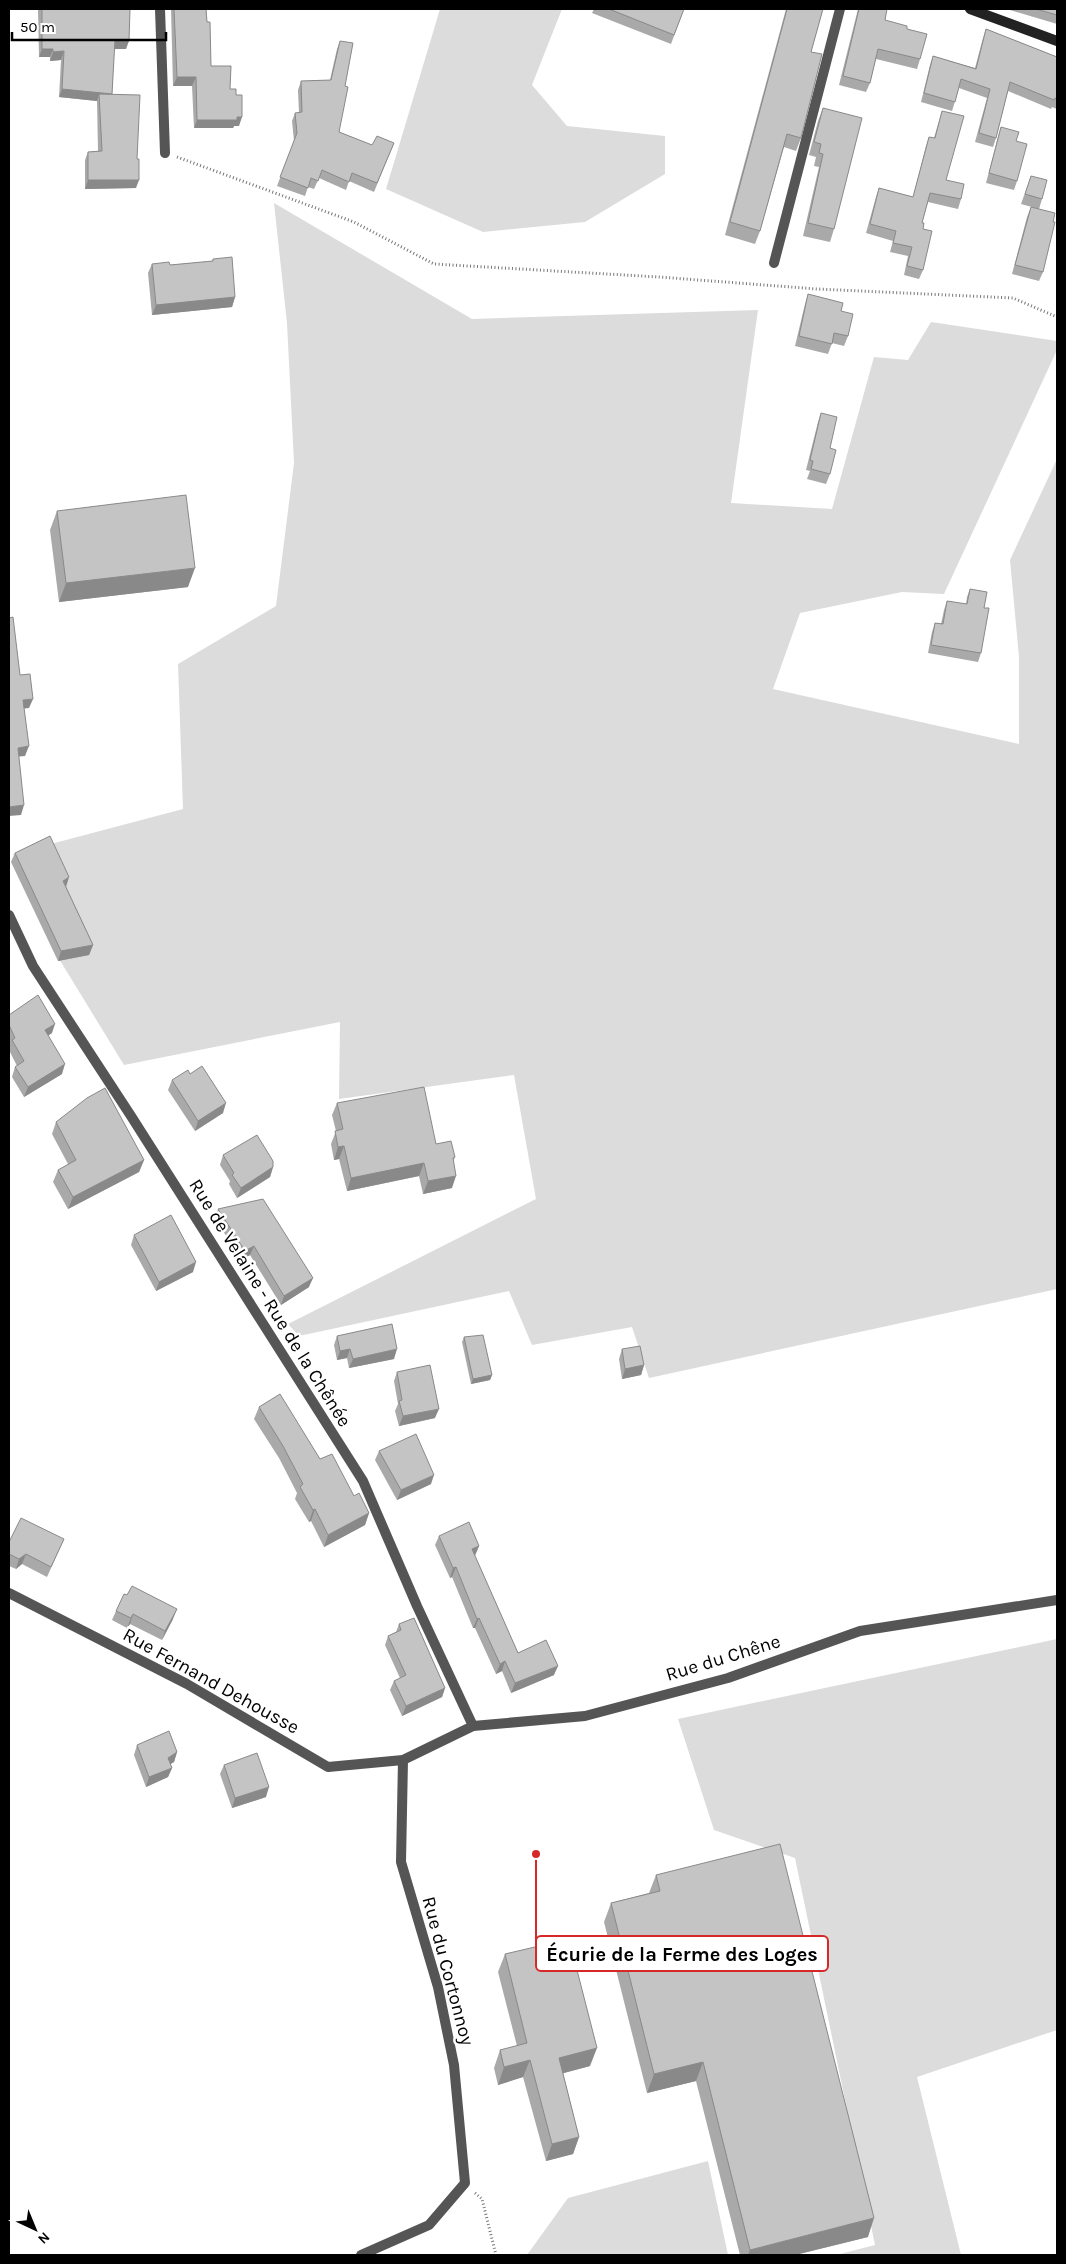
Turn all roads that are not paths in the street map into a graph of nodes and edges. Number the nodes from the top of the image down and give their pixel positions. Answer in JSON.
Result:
{"nodes":[{"id":1,"x":160,"y":9,"type":"edge"},
{"id":2,"x":840,"y":9,"type":"edge"},
{"id":3,"x":970,"y":9,"type":"edge"},
{"id":4,"x":1057,"y":41,"type":"edge"},
{"id":5,"x":165,"y":153,"type":"road end"},
{"id":6,"x":774,"y":263,"type":"dead end"},
{"id":7,"x":9,"y":915,"type":"edge"},
{"id":8,"x":9,"y":1593,"type":"edge"},
{"id":9,"x":1057,"y":1600,"type":"edge"},
{"id":10,"x":473,"y":1726,"type":"junction"},
{"id":11,"x":403,"y":1760,"type":"junction"},
{"id":12,"x":361,"y":2255,"type":"edge"}],
"edges":[{"from":1,"to":5,"type":"street"},
{"from":2,"to":6,"type":"street"},
{"from":3,"to":4,"type":"main road"},
{"from":7,"to":10,"type":"street","name":"Rue de Velaine - Rue de la Chênée"},
{"from":8,"to":11,"type":"street","name":"Rue Fernand Dehousse"},
{"from":9,"to":10,"type":"street","name":"Rue du Chêne"},
{"from":10,"to":11,"type":"street","name":"Rue du Chêne"},
{"from":11,"to":12,"type":"street","name":"Rue du Cortonnoy"}]}
